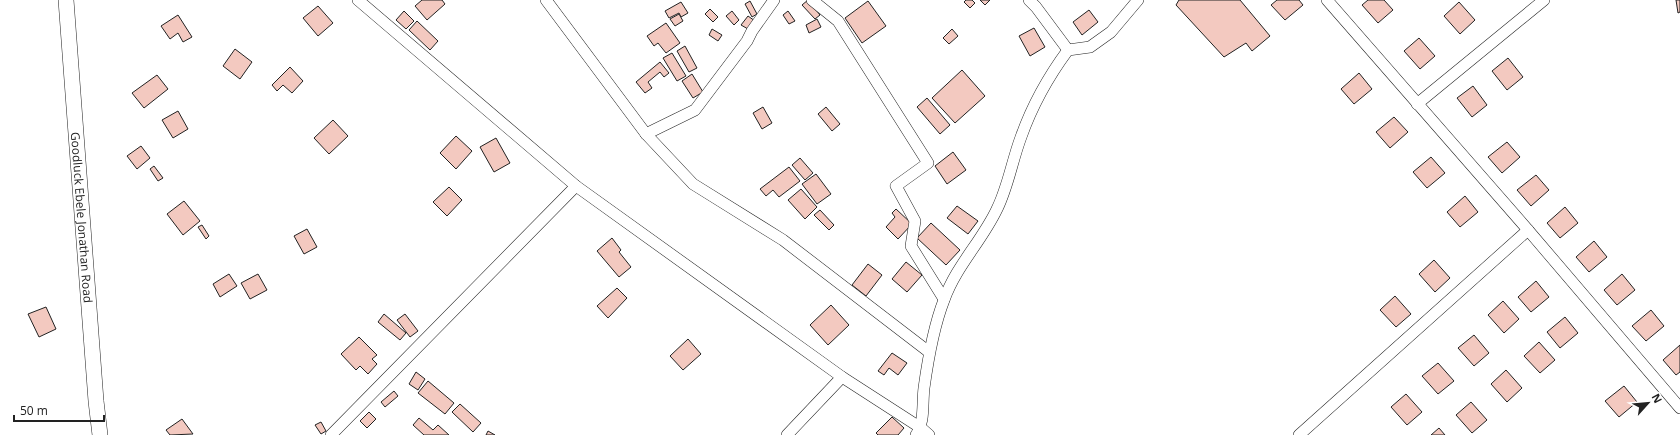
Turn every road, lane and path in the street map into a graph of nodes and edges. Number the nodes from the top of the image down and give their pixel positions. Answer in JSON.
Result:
{"nodes":[{"id":1,"x":66,"y":0,"type":"edge"},
{"id":2,"x":358,"y":0,"type":"edge"},
{"id":3,"x":546,"y":0,"type":"edge"},
{"id":4,"x":774,"y":0,"type":"edge"},
{"id":5,"x":812,"y":0,"type":"edge"},
{"id":6,"x":1029,"y":0,"type":"edge"},
{"id":7,"x":1138,"y":0,"type":"edge"},
{"id":8,"x":1544,"y":0,"type":"edge"},
{"id":9,"x":1332,"y":1,"type":"edge"},
{"id":10,"x":1068,"y":50,"type":"junction"},
{"id":11,"x":1417,"y":104,"type":"junction"},
{"id":12,"x":646,"y":134,"type":"junction"},
{"id":13,"x":576,"y":186,"type":"junction"},
{"id":14,"x":1528,"y":230,"type":"junction"},
{"id":15,"x":944,"y":299,"type":"junction"},
{"id":16,"x":929,"y":352,"type":"junction"},
{"id":17,"x":842,"y":377,"type":"junction"},
{"id":18,"x":1680,"y":408,"type":"edge"},
{"id":19,"x":922,"y":433,"type":"edge"},
{"id":20,"x":100,"y":435,"type":"edge"},
{"id":21,"x":331,"y":435,"type":"edge"},
{"id":22,"x":787,"y":435,"type":"edge"},
{"id":23,"x":1299,"y":435,"type":"edge"}],
"edges":[{"from":1,"to":20,"type":"main road","name":"Goodluck Ebele Jonathan Road"},
{"from":2,"to":13,"type":"street"},
{"from":3,"to":12,"type":"street"},
{"from":4,"to":12,"type":"street"},
{"from":5,"to":15,"type":"street"},
{"from":6,"to":10,"type":"street"},
{"from":7,"to":10,"type":"street"},
{"from":8,"to":11,"type":"street"},
{"from":9,"to":11,"type":"street"},
{"from":10,"to":15,"type":"street"},
{"from":11,"to":14,"type":"street"},
{"from":12,"to":16,"type":"street"},
{"from":13,"to":17,"type":"street"},
{"from":13,"to":21,"type":"street"},
{"from":14,"to":18,"type":"street"},
{"from":14,"to":23,"type":"street"},
{"from":15,"to":16,"type":"street"},
{"from":16,"to":19,"type":"street"},
{"from":17,"to":19,"type":"street"},
{"from":17,"to":22,"type":"street"}]}
